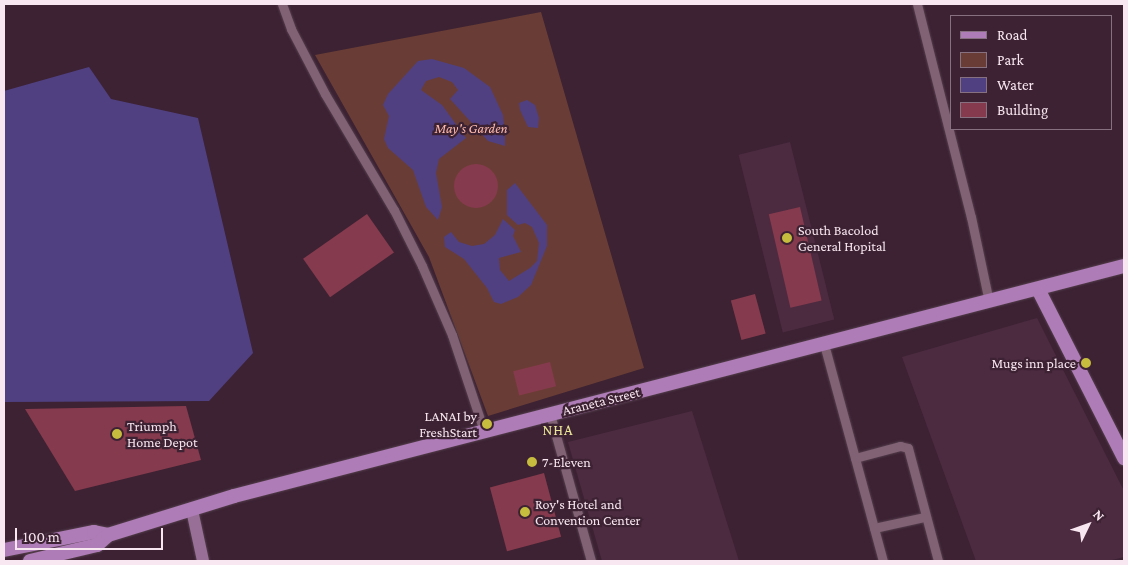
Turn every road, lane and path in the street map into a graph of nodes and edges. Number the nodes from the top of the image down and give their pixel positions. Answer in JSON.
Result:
{"nodes":[{"id":1,"x":282,"y":4,"type":"edge"},
{"id":2,"x":917,"y":4,"type":"edge"},
{"id":3,"x":1124,"y":266,"type":"edge"},
{"id":4,"x":1038,"y":289,"type":"junction"},
{"id":5,"x":989,"y":302,"type":"junction"},
{"id":6,"x":824,"y":344,"type":"junction"},
{"id":7,"x":550,"y":414,"type":"junction"},
{"id":8,"x":484,"y":431,"type":"junction"},
{"id":9,"x":855,"y":458,"type":"junction"},
{"id":10,"x":1124,"y":458,"type":"edge"},
{"id":11,"x":192,"y":510,"type":"junction"},
{"id":12,"x":924,"y":517,"type":"junction"},
{"id":13,"x":874,"y":528,"type":"junction"},
{"id":14,"x":108,"y":535,"type":"junction"},
{"id":15,"x":4,"y":550,"type":"edge"},
{"id":16,"x":30,"y":561,"type":"edge"},
{"id":17,"x":203,"y":561,"type":"edge"},
{"id":18,"x":591,"y":561,"type":"edge"},
{"id":19,"x":883,"y":561,"type":"edge"},
{"id":20,"x":938,"y":561,"type":"edge"}],
"edges":[{"from":1,"to":8,"type":"street"},
{"from":2,"to":5,"type":"street"},
{"from":3,"to":4,"type":"main road","name":"Araneta Street"},
{"from":4,"to":5,"type":"main road","name":"Araneta Street"},
{"from":4,"to":10,"type":"main road"},
{"from":5,"to":6,"type":"main road","name":"Araneta Street"},
{"from":6,"to":7,"type":"main road","name":"Araneta Street"},
{"from":6,"to":9,"type":"street"},
{"from":7,"to":8,"type":"main road","name":"Araneta Street"},
{"from":7,"to":18,"type":"street"},
{"from":8,"to":11,"type":"main road","name":"Araneta Street"},
{"from":9,"to":12,"type":"street"},
{"from":9,"to":13,"type":"street"},
{"from":11,"to":14,"type":"main road","name":"Araneta Street"},
{"from":11,"to":17,"type":"street"},
{"from":12,"to":13,"type":"street"},
{"from":12,"to":20,"type":"street"},
{"from":13,"to":19,"type":"street"},
{"from":14,"to":15,"type":"main road","name":"Araneta Street"},
{"from":14,"to":16,"type":"main road","name":"Araneta Street"}]}
